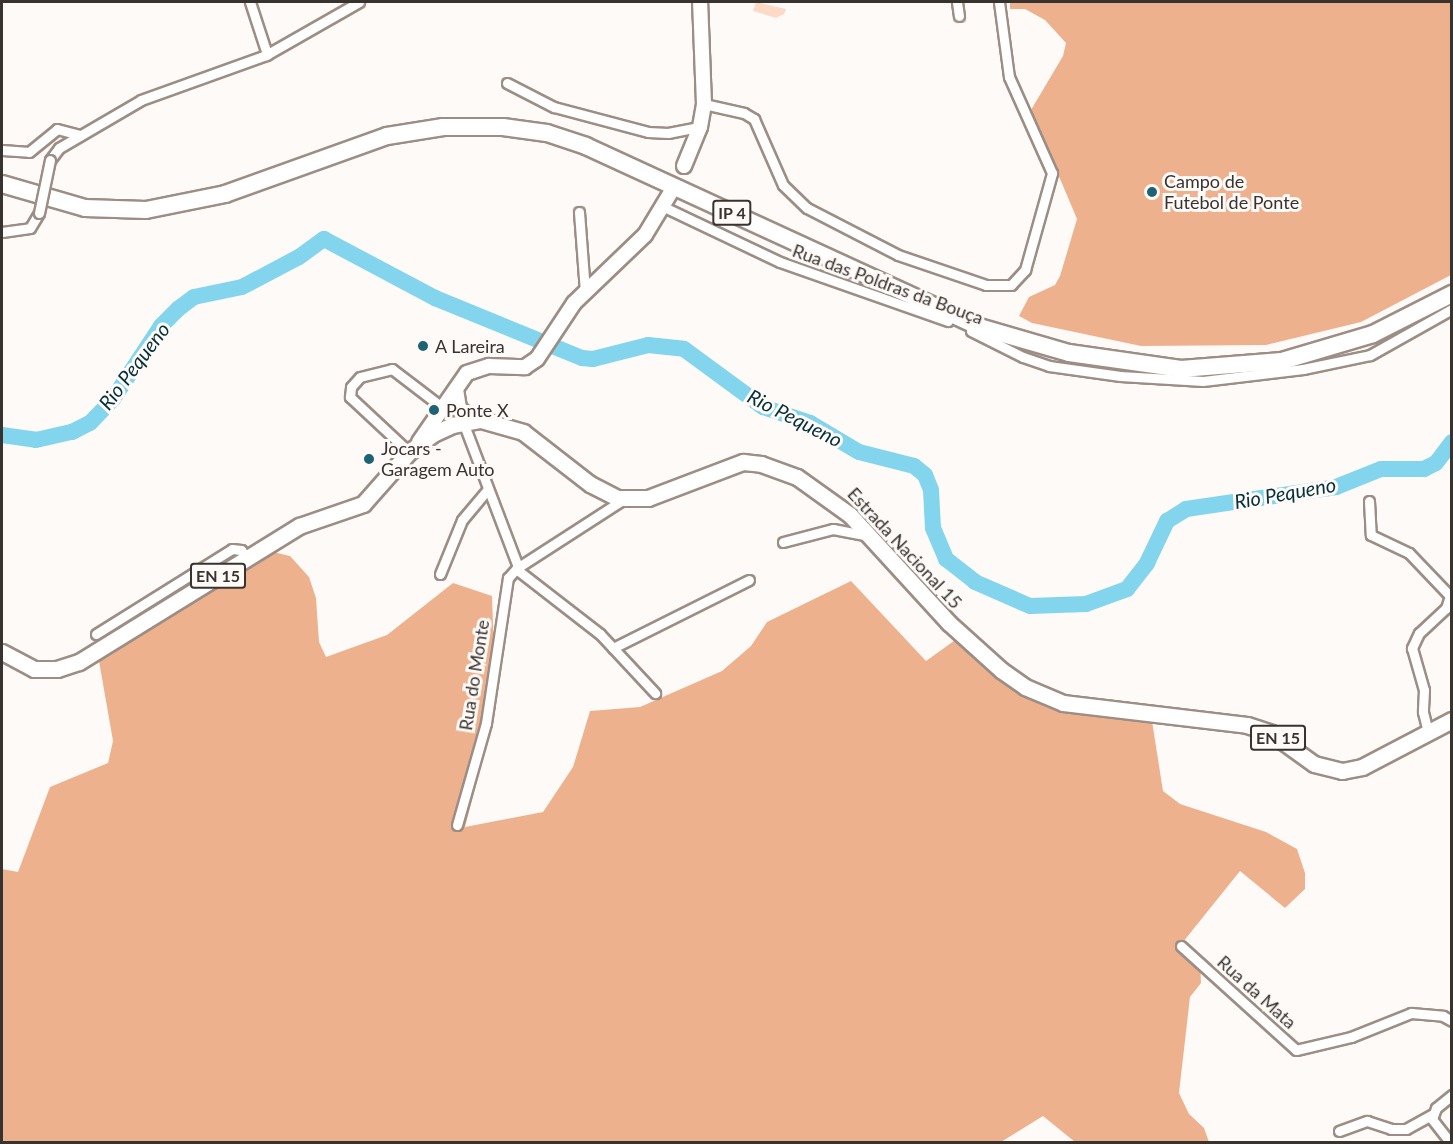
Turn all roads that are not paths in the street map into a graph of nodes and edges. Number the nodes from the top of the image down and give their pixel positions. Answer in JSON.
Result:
{"nodes":[{"id":1,"x":249,"y":2,"type":"edge"},
{"id":2,"x":358,"y":2,"type":"edge"},
{"id":3,"x":700,"y":2,"type":"edge"},
{"id":4,"x":957,"y":2,"type":"edge"},
{"id":5,"x":999,"y":2,"type":"edge"},
{"id":6,"x":959,"y":16,"type":"dead end"},
{"id":7,"x":267,"y":54,"type":"junction"},
{"id":8,"x":507,"y":83,"type":"dead end"},
{"id":9,"x":705,"y":104,"type":"junction"},
{"id":10,"x":700,"y":127,"type":"junction"},
{"id":11,"x":80,"y":135,"type":"junction"},
{"id":12,"x":2,"y":150,"type":"edge"},
{"id":13,"x":684,"y":166,"type":"dead end"},
{"id":14,"x":2,"y":174,"type":"edge"},
{"id":15,"x":2,"y":184,"type":"edge"},
{"id":16,"x":674,"y":187,"type":"dead end"},
{"id":17,"x":664,"y":207,"type":"junction"},
{"id":18,"x":579,"y":212,"type":"dead end"},
{"id":19,"x":2,"y":232,"type":"edge"},
{"id":20,"x":1452,"y":283,"type":"edge"},
{"id":21,"x":585,"y":291,"type":"junction"},
{"id":22,"x":1452,"y":294,"type":"edge"},
{"id":23,"x":1452,"y":309,"type":"edge"},
{"id":24,"x":451,"y":398,"type":"junction"},
{"id":25,"x":457,"y":423,"type":"junction"},
{"id":26,"x":413,"y":448,"type":"junction"},
{"id":27,"x":488,"y":489,"type":"junction"},
{"id":28,"x":624,"y":499,"type":"junction"},
{"id":29,"x":1369,"y":501,"type":"dead end"},
{"id":30,"x":872,"y":537,"type":"junction"},
{"id":31,"x":783,"y":542,"type":"dead end"},
{"id":32,"x":247,"y":558,"type":"junction"},
{"id":33,"x":517,"y":568,"type":"junction"},
{"id":34,"x":440,"y":574,"type":"dead end"},
{"id":35,"x":749,"y":580,"type":"dead end"},
{"id":36,"x":1450,"y":594,"type":"edge"},
{"id":37,"x":96,"y":634,"type":"dead end"},
{"id":38,"x":613,"y":648,"type":"junction"},
{"id":39,"x":2,"y":652,"type":"edge"},
{"id":40,"x":655,"y":693,"type":"dead end"},
{"id":41,"x":1452,"y":720,"type":"edge"},
{"id":42,"x":1428,"y":732,"type":"junction"},
{"id":43,"x":457,"y":825,"type":"dead end"},
{"id":44,"x":1181,"y":946,"type":"dead end"},
{"id":45,"x":1452,"y":1021,"type":"edge"},
{"id":46,"x":1452,"y":1095,"type":"edge"},
{"id":47,"x":1433,"y":1113,"type":"junction"},
{"id":48,"x":1339,"y":1131,"type":"dead end"},
{"id":49,"x":1450,"y":1143,"type":"edge"}],
"edges":[{"from":1,"to":7,"type":"street"},
{"from":2,"to":7,"type":"street"},
{"from":3,"to":9,"type":"street"},
{"from":4,"to":6,"type":"street"},
{"from":5,"to":9,"type":"street"},
{"from":7,"to":11,"type":"street"},
{"from":8,"to":10,"type":"street"},
{"from":9,"to":10,"type":"street"},
{"from":10,"to":13,"type":"street"},
{"from":11,"to":12,"type":"street"},
{"from":11,"to":19,"type":"street","bridge":true},
{"from":14,"to":20,"type":"highway","number":"IP 4"},
{"from":15,"to":22,"type":"highway","number":"IP 4"},
{"from":16,"to":17,"type":"street"},
{"from":17,"to":21,"type":"street"},
{"from":17,"to":23,"type":"street","name":"Rua das Poldras da Bouça"},
{"from":18,"to":21,"type":"street"},
{"from":21,"to":24,"type":"street"},
{"from":24,"to":25,"type":"street"},
{"from":24,"to":25,"type":"street"},
{"from":24,"to":26,"type":"street"},
{"from":24,"to":26,"type":"street"},
{"from":25,"to":26,"type":"main road","number":"EN 15"},
{"from":25,"to":27,"type":"street"},
{"from":25,"to":28,"type":"main road","name":"Estrada Nacional 15","number":"EN 15"},
{"from":26,"to":32,"type":"main road","number":"EN 15"},
{"from":27,"to":33,"type":"street"},
{"from":27,"to":34,"type":"street"},
{"from":28,"to":30,"type":"main road","name":"Estrada Nacional 15","number":"EN 15"},
{"from":28,"to":33,"type":"street"},
{"from":29,"to":36,"type":"street"},
{"from":30,"to":31,"type":"street"},
{"from":30,"to":42,"type":"main road","name":"Estrada Nacional 15","number":"EN 15"},
{"from":32,"to":37,"type":"street"},
{"from":32,"to":39,"type":"main road","number":"EN 15"},
{"from":33,"to":38,"type":"street"},
{"from":33,"to":43,"type":"street","name":"Rua do Monte"},
{"from":35,"to":38,"type":"street"},
{"from":36,"to":42,"type":"street"},
{"from":38,"to":40,"type":"street"},
{"from":41,"to":42,"type":"main road","name":"Estrada Nacional 15","number":"EN 15"},
{"from":44,"to":45,"type":"street","name":"Rua da Mata"},
{"from":46,"to":47,"type":"street"},
{"from":47,"to":48,"type":"street"},
{"from":47,"to":49,"type":"street"}]}
